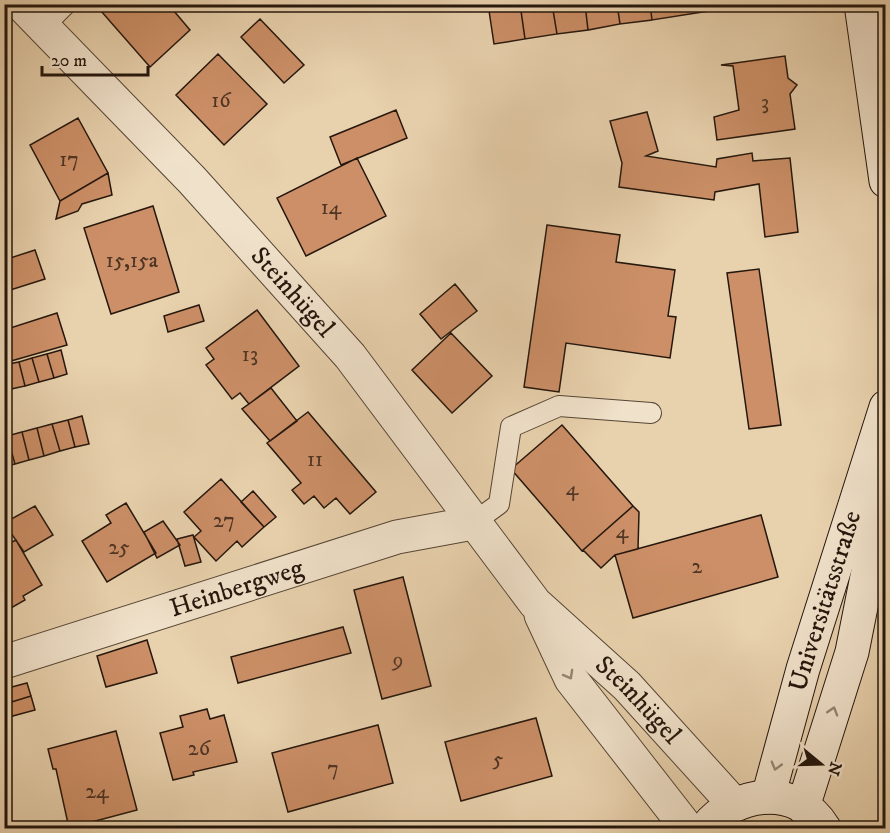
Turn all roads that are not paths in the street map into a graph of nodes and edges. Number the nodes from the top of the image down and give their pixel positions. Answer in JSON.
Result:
{"nodes":[{"id":1,"x":66,"y":4,"type":"edge"},
{"id":2,"x":861,"y":4,"type":"edge"},
{"id":3,"x":32,"y":16,"type":"edge"},
{"id":4,"x":885,"y":182,"type":"edge"},
{"id":5,"x":885,"y":407,"type":"edge"},
{"id":6,"x":651,"y":413,"type":"dead end"},
{"id":7,"x":885,"y":482,"type":"edge"},
{"id":8,"x":473,"y":523,"type":"junction"},
{"id":9,"x":535,"y":603,"type":"junction"},
{"id":10,"x":4,"y":662,"type":"edge"},
{"id":11,"x":768,"y":796,"type":"junction"},
{"id":12,"x":734,"y":804,"type":"junction"},
{"id":13,"x":814,"y":818,"type":"edge"},
{"id":14,"x":687,"y":828,"type":"edge"},
{"id":15,"x":706,"y":828,"type":"edge"}],
"edges":[{"from":1,"to":3,"type":"lane"},
{"from":2,"to":4,"type":"street"},
{"from":3,"to":8,"type":"street","name":"Steinhügel"},
{"from":5,"to":11,"type":"street","name":"Universitätsstraße","one_way":true},
{"from":6,"to":8,"type":"lane"},
{"from":13,"to":7,"type":"street","name":"Universitätsstraße","one_way":true},
{"from":8,"to":9,"type":"street","name":"Steinhügel"},
{"from":8,"to":10,"type":"street","name":"Heinbergweg"},
{"from":9,"to":12,"type":"street","name":"Steinhügel"},
{"from":9,"to":14,"type":"street","name":"Steinhügel","one_way":true},
{"from":11,"to":12,"type":"street"},
{"from":11,"to":13,"type":"street"},
{"from":12,"to":15,"type":"street"}]}
